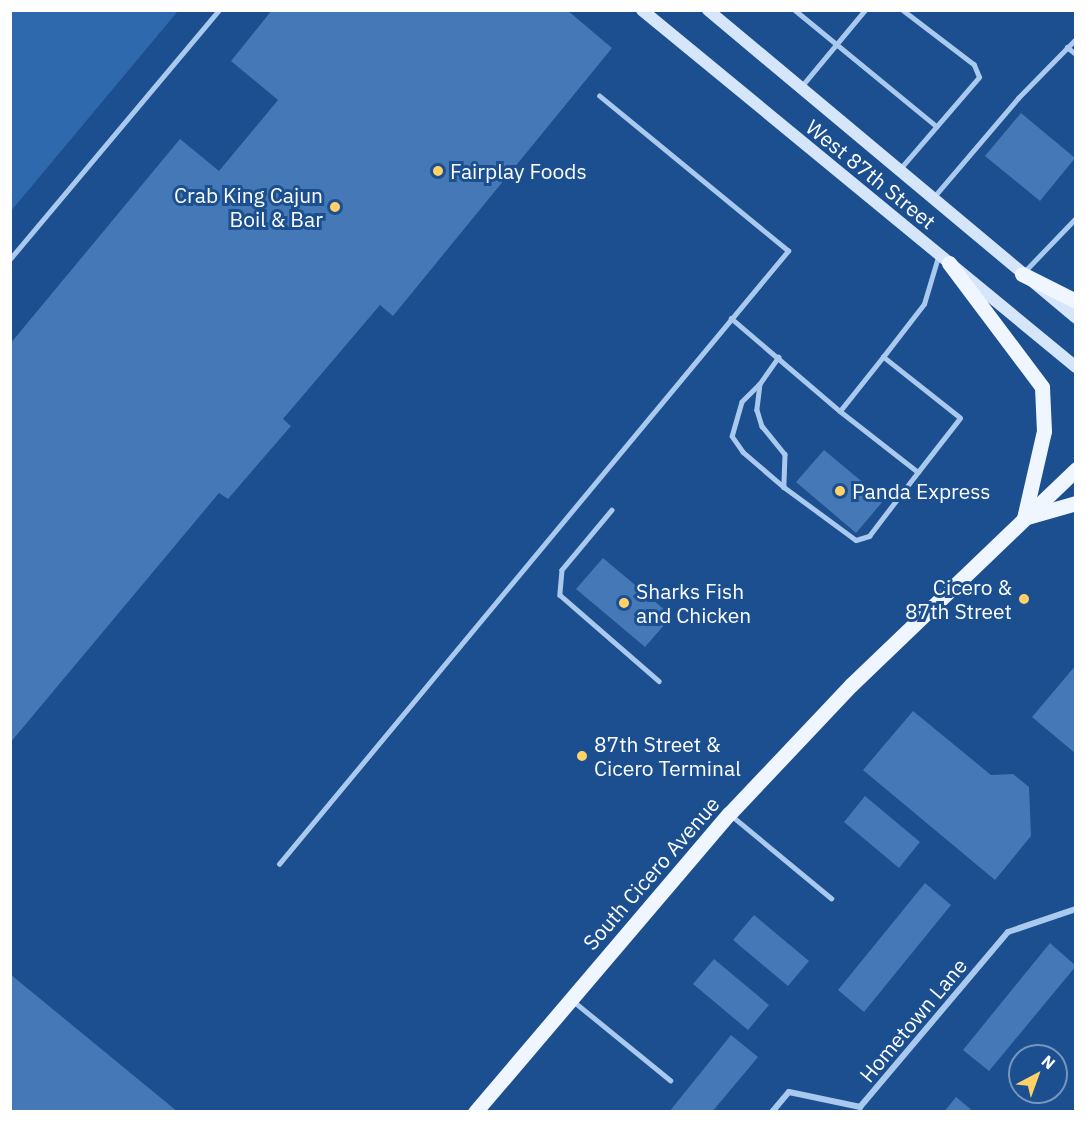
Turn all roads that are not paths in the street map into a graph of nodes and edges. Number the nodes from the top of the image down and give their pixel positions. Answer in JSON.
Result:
{"nodes":[{"id":1,"x":219,"y":10,"type":"edge"},
{"id":2,"x":642,"y":10,"type":"edge"},
{"id":3,"x":708,"y":10,"type":"edge"},
{"id":4,"x":795,"y":10,"type":"edge"},
{"id":5,"x":865,"y":10,"type":"edge"},
{"id":6,"x":902,"y":10,"type":"edge"},
{"id":7,"x":1076,"y":39,"type":"edge"},
{"id":8,"x":837,"y":44,"type":"junction"},
{"id":9,"x":1066,"y":47,"type":"junction"},
{"id":10,"x":1076,"y":54,"type":"edge"},
{"id":11,"x":801,"y":87,"type":"junction"},
{"id":12,"x":599,"y":96,"type":"dead end"},
{"id":13,"x":936,"y":126,"type":"junction"},
{"id":14,"x":899,"y":170,"type":"junction"},
{"id":15,"x":933,"y":198,"type":"junction"},
{"id":16,"x":1076,"y":218,"type":"edge"},
{"id":17,"x":944,"y":258,"type":"junction"},
{"id":18,"x":10,"y":259,"type":"edge"},
{"id":19,"x":1023,"y":274,"type":"junction"},
{"id":20,"x":1076,"y":301,"type":"edge"},
{"id":21,"x":731,"y":318,"type":"junction"},
{"id":22,"x":1076,"y":318,"type":"edge"},
{"id":23,"x":779,"y":357,"type":"junction"},
{"id":24,"x":883,"y":357,"type":"junction"},
{"id":25,"x":1076,"y":367,"type":"edge"},
{"id":26,"x":760,"y":384,"type":"junction"},
{"id":27,"x":840,"y":411,"type":"junction"},
{"id":28,"x":1076,"y":469,"type":"edge"},
{"id":29,"x":918,"y":472,"type":"junction"},
{"id":30,"x":783,"y":487,"type":"junction"},
{"id":31,"x":1076,"y":503,"type":"edge"},
{"id":32,"x":612,"y":510,"type":"dead end"},
{"id":33,"x":1024,"y":518,"type":"junction"},
{"id":34,"x":659,"y":681,"type":"dead end"},
{"id":35,"x":729,"y":814,"type":"junction"},
{"id":36,"x":279,"y":864,"type":"dead end"},
{"id":37,"x":831,"y":898,"type":"dead end"},
{"id":38,"x":1076,"y":909,"type":"edge"},
{"id":39,"x":570,"y":999,"type":"junction"},
{"id":40,"x":670,"y":1080,"type":"dead end"},
{"id":41,"x":475,"y":1112,"type":"edge"},
{"id":42,"x":772,"y":1112,"type":"edge"}],
"edges":[{"from":1,"to":18,"type":"lane"},
{"from":2,"to":17,"type":"main road","name":"West 87th Street"},
{"from":3,"to":11,"type":"main road","name":"West 87th Street"},
{"from":4,"to":8,"type":"lane"},
{"from":5,"to":8,"type":"lane"},
{"from":6,"to":13,"type":"lane"},
{"from":7,"to":9,"type":"lane"},
{"from":8,"to":11,"type":"lane"},
{"from":8,"to":13,"type":"lane"},
{"from":9,"to":10,"type":"lane"},
{"from":9,"to":15,"type":"lane"},
{"from":11,"to":14,"type":"main road","name":"West 87th Street"},
{"from":12,"to":21,"type":"lane"},
{"from":13,"to":14,"type":"lane"},
{"from":14,"to":15,"type":"main road","name":"West 87th Street"},
{"from":15,"to":19,"type":"main road","name":"West 87th Street"},
{"from":16,"to":19,"type":"lane"},
{"from":17,"to":24,"type":"lane"},
{"from":17,"to":25,"type":"main road","name":"West 87th Street"},
{"from":17,"to":33,"type":"main road"},
{"from":19,"to":20,"type":"main road"},
{"from":19,"to":22,"type":"main road","name":"West 87th Street"},
{"from":21,"to":23,"type":"lane"},
{"from":21,"to":36,"type":"lane"},
{"from":23,"to":26,"type":"lane"},
{"from":23,"to":27,"type":"lane"},
{"from":24,"to":27,"type":"lane"},
{"from":24,"to":29,"type":"lane"},
{"from":26,"to":30,"type":"lane"},
{"from":26,"to":30,"type":"lane"},
{"from":27,"to":29,"type":"lane"},
{"from":28,"to":33,"type":"main road","name":"South Cicero Avenue"},
{"from":29,"to":30,"type":"lane"},
{"from":31,"to":33,"type":"main road"},
{"from":32,"to":34,"type":"lane"},
{"from":33,"to":35,"type":"main road","name":"South Cicero Avenue"},
{"from":35,"to":37,"type":"lane"},
{"from":35,"to":39,"type":"main road","name":"South Cicero Avenue"},
{"from":38,"to":42,"type":"street","name":"Hometown Lane"},
{"from":39,"to":40,"type":"lane"},
{"from":39,"to":41,"type":"main road","name":"South Cicero Avenue"}]}
